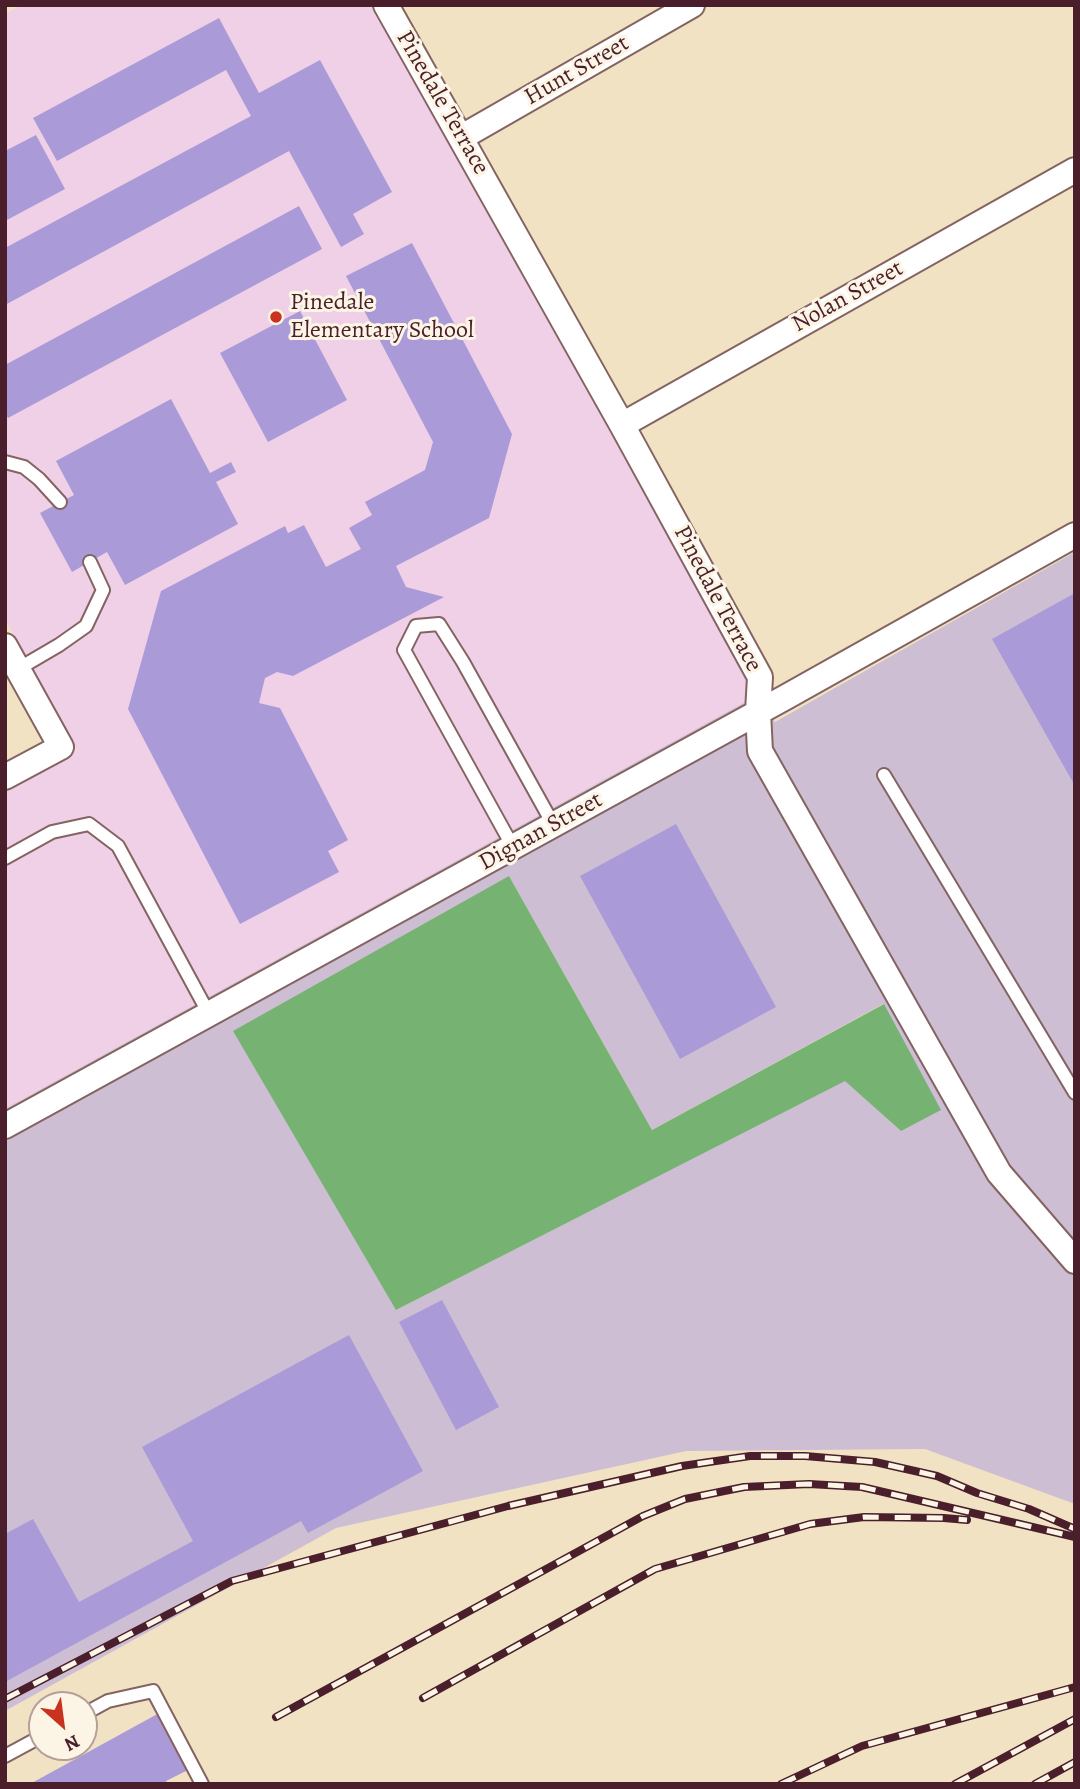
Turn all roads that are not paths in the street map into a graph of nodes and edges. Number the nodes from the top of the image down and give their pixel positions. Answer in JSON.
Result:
{"nodes":[{"id":1,"x":386,"y":5,"type":"edge"},
{"id":2,"x":692,"y":5,"type":"edge"},
{"id":3,"x":462,"y":137,"type":"junction"},
{"id":4,"x":1075,"y":170,"type":"edge"},
{"id":5,"x":622,"y":425,"type":"junction"},
{"id":6,"x":5,"y":462,"type":"edge"},
{"id":7,"x":60,"y":502,"type":"dead end"},
{"id":8,"x":1075,"y":535,"type":"edge"},
{"id":9,"x":90,"y":562,"type":"dead end"},
{"id":10,"x":5,"y":646,"type":"edge"},
{"id":11,"x":18,"y":669,"type":"junction"},
{"id":12,"x":758,"y":712,"type":"junction"},
{"id":13,"x":884,"y":775,"type":"dead end"},
{"id":14,"x":5,"y":777,"type":"edge"},
{"id":15,"x":553,"y":824,"type":"junction"},
{"id":16,"x":513,"y":847,"type":"junction"},
{"id":17,"x":5,"y":858,"type":"edge"},
{"id":18,"x":209,"y":1014,"type":"junction"},
{"id":19,"x":1075,"y":1093,"type":"edge"},
{"id":20,"x":5,"y":1126,"type":"edge"},
{"id":21,"x":1075,"y":1261,"type":"edge"},
{"id":22,"x":98,"y":1706,"type":"edge"},
{"id":23,"x":28,"y":1744,"type":"edge"},
{"id":24,"x":5,"y":1756,"type":"edge"},
{"id":25,"x":202,"y":1784,"type":"edge"}],
"edges":[{"from":1,"to":3,"type":"street","name":"Pinedale Terrace"},
{"from":2,"to":3,"type":"street","name":"Hunt Street"},
{"from":3,"to":5,"type":"street","name":"Pinedale Terrace"},
{"from":4,"to":5,"type":"street","name":"Nolan Street"},
{"from":5,"to":12,"type":"street","name":"Pinedale Terrace"},
{"from":6,"to":7,"type":"lane"},
{"from":8,"to":12,"type":"street","name":"Dignan Street"},
{"from":9,"to":11,"type":"lane"},
{"from":10,"to":11,"type":"street"},
{"from":11,"to":14,"type":"street"},
{"from":12,"to":15,"type":"street","name":"Dignan Street"},
{"from":12,"to":21,"type":"street","name":"Pinedale Terrace"},
{"from":13,"to":19,"type":"lane"},
{"from":15,"to":16,"type":"street","name":"Dignan Street"},
{"from":15,"to":16,"type":"lane"},
{"from":16,"to":18,"type":"street","name":"Dignan Street"},
{"from":17,"to":18,"type":"lane"},
{"from":18,"to":20,"type":"street","name":"Dignan Street"},
{"from":22,"to":25,"type":"lane"},
{"from":23,"to":24,"type":"lane"}]}
